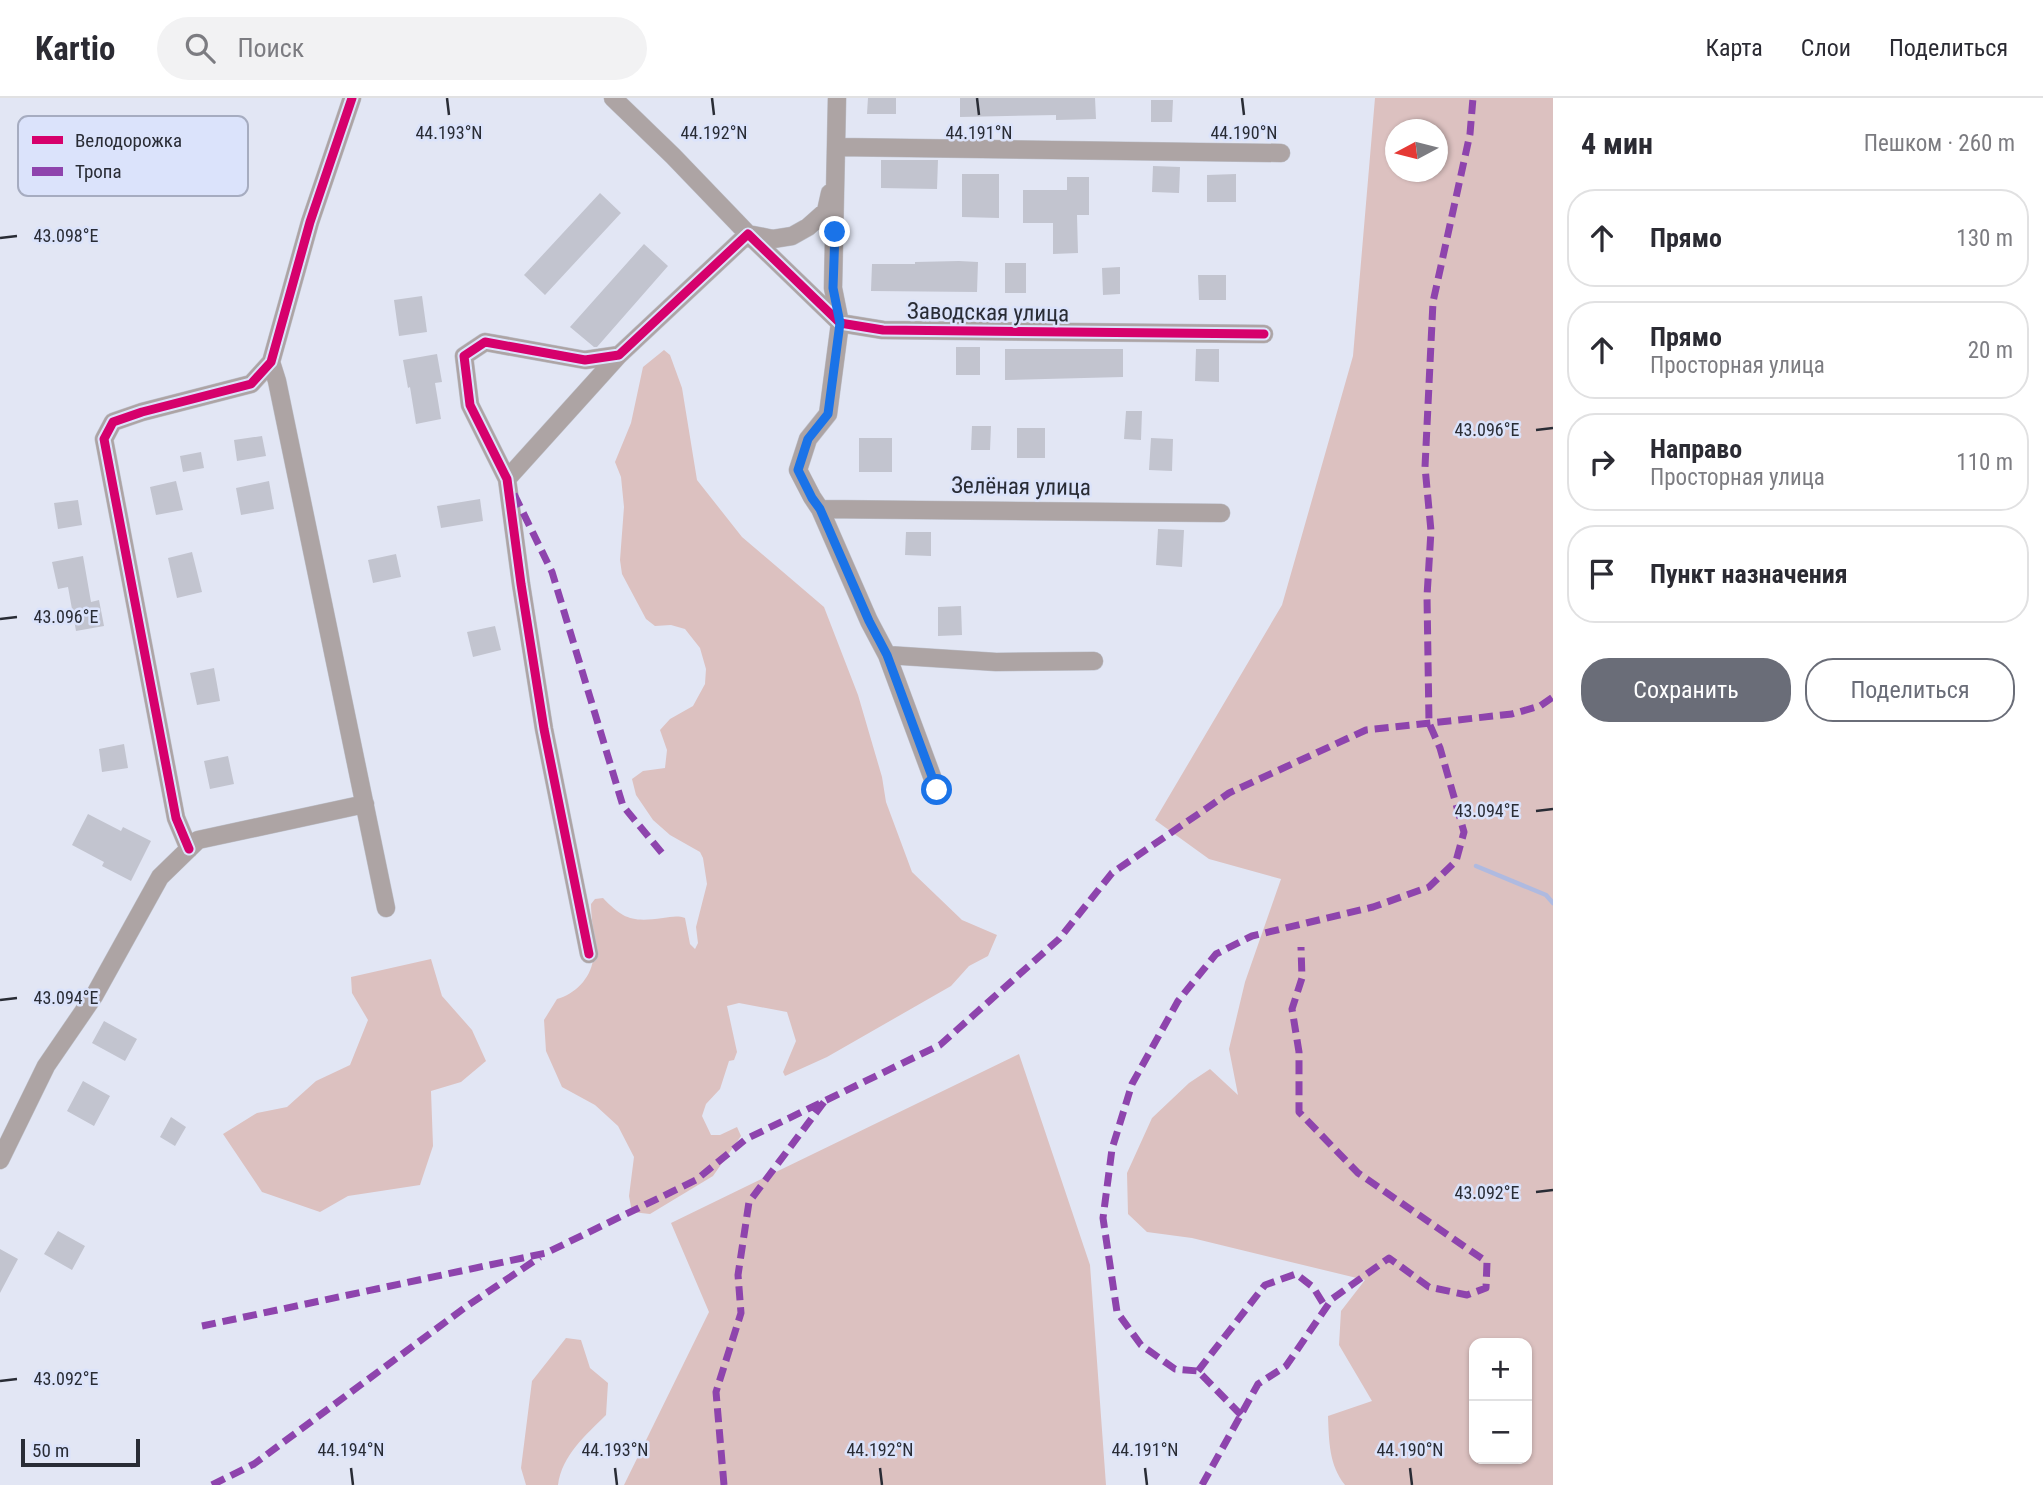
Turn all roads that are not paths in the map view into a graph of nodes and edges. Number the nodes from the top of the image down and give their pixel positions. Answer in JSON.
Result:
{"nodes":[{"id":1,"x":352,"y":98,"type":"edge"},
{"id":2,"x":613,"y":98,"type":"edge"},
{"id":3,"x":837,"y":98,"type":"edge"},
{"id":4,"x":836,"y":146,"type":"junction"},
{"id":5,"x":1281,"y":153,"type":"dead end"},
{"id":6,"x":836,"y":165,"type":"junction"},
{"id":7,"x":748,"y":234,"type":"junction"},
{"id":8,"x":840,"y":323,"type":"junction"},
{"id":9,"x":1264,"y":334,"type":"dead end"},
{"id":10,"x":619,"y":355,"type":"junction"},
{"id":11,"x":271,"y":362,"type":"junction"},
{"id":12,"x":507,"y":479,"type":"junction"},
{"id":13,"x":820,"y":509,"type":"junction"},
{"id":14,"x":1221,"y":513,"type":"dead end"},
{"id":15,"x":887,"y":655,"type":"junction"},
{"id":16,"x":1094,"y":661,"type":"dead end"},
{"id":17,"x":937,"y":790,"type":"dead end"},
{"id":18,"x":365,"y":804,"type":"junction"},
{"id":19,"x":189,"y":849,"type":"junction"},
{"id":20,"x":386,"y":908,"type":"dead end"},
{"id":21,"x":589,"y":954,"type":"dead end"},
{"id":22,"x":0,"y":1160,"type":"edge"}],
"edges":[{"from":1,"to":11,"type":"street"},
{"from":2,"to":7,"type":"street"},
{"from":3,"to":4,"type":"street"},
{"from":4,"to":5,"type":"street"},
{"from":4,"to":6,"type":"street"},
{"from":6,"to":7,"type":"street"},
{"from":6,"to":8,"type":"street"},
{"from":7,"to":8,"type":"street"},
{"from":7,"to":10,"type":"street"},
{"from":8,"to":9,"type":"street","name":"Заводская улица"},
{"from":8,"to":13,"type":"street"},
{"from":10,"to":12,"type":"street"},
{"from":10,"to":12,"type":"street"},
{"from":11,"to":18,"type":"street"},
{"from":11,"to":19,"type":"street"},
{"from":12,"to":21,"type":"street"},
{"from":13,"to":14,"type":"street","name":"Зелёная улица"},
{"from":13,"to":15,"type":"street"},
{"from":15,"to":16,"type":"street"},
{"from":15,"to":17,"type":"street"},
{"from":18,"to":19,"type":"street"},
{"from":18,"to":20,"type":"street"},
{"from":19,"to":22,"type":"street"}]}
